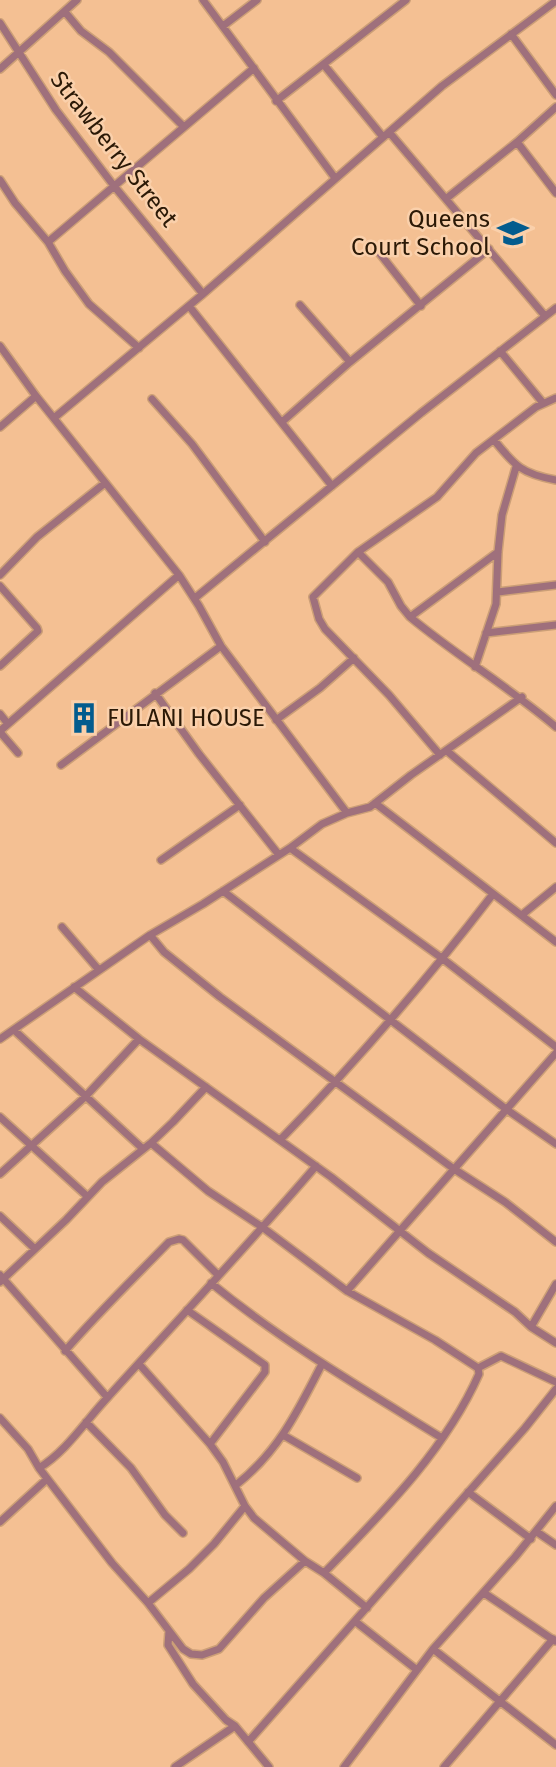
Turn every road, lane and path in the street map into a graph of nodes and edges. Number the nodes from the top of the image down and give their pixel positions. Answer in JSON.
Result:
{"nodes":[{"id":1,"x":77,"y":0,"type":"edge"},
{"id":2,"x":203,"y":0,"type":"edge"},
{"id":3,"x":257,"y":0,"type":"edge"},
{"id":4,"x":406,"y":0,"type":"edge"},
{"id":5,"x":556,"y":1,"type":"edge"},
{"id":6,"x":65,"y":12,"type":"junction"},
{"id":7,"x":0,"y":23,"type":"edge"},
{"id":8,"x":223,"y":26,"type":"junction"},
{"id":9,"x":511,"y":34,"type":"junction"},
{"id":10,"x":18,"y":52,"type":"junction"},
{"id":11,"x":324,"y":65,"type":"junction"},
{"id":12,"x":254,"y":68,"type":"junction"},
{"id":13,"x":0,"y":69,"type":"edge"},
{"id":14,"x":556,"y":95,"type":"edge"},
{"id":15,"x":276,"y":100,"type":"junction"},
{"id":16,"x":556,"y":107,"type":"edge"},
{"id":17,"x":184,"y":127,"type":"junction"},
{"id":18,"x":386,"y":135,"type":"junction"},
{"id":19,"x":517,"y":142,"type":"junction"},
{"id":20,"x":335,"y":178,"type":"junction"},
{"id":21,"x":0,"y":180,"type":"edge"},
{"id":22,"x":114,"y":186,"type":"junction"},
{"id":23,"x":556,"y":193,"type":"edge"},
{"id":24,"x":446,"y":198,"type":"junction"},
{"id":25,"x":48,"y":242,"type":"junction"},
{"id":26,"x":489,"y":249,"type":"junction"},
{"id":27,"x":377,"y":250,"type":"dead end"},
{"id":28,"x":203,"y":294,"type":"junction"},
{"id":29,"x":300,"y":305,"type":"dead end"},
{"id":30,"x":189,"y":306,"type":"junction"},
{"id":31,"x":421,"y":306,"type":"junction"},
{"id":32,"x":556,"y":308,"type":"edge"},
{"id":33,"x":545,"y":316,"type":"junction"},
{"id":34,"x":139,"y":348,"type":"junction"},
{"id":35,"x":500,"y":351,"type":"junction"},
{"id":36,"x":1,"y":352,"type":"edge"},
{"id":37,"x":350,"y":362,"type":"junction"},
{"id":38,"x":36,"y":396,"type":"junction"},
{"id":39,"x":556,"y":398,"type":"edge"},
{"id":40,"x":152,"y":399,"type":"dead end"},
{"id":41,"x":543,"y":403,"type":"junction"},
{"id":42,"x":54,"y":418,"type":"junction"},
{"id":43,"x":282,"y":422,"type":"junction"},
{"id":44,"x":0,"y":427,"type":"edge"},
{"id":45,"x":494,"y":440,"type":"junction"},
{"id":46,"x":516,"y":467,"type":"junction"},
{"id":47,"x":556,"y":480,"type":"edge"},
{"id":48,"x":105,"y":483,"type":"junction"},
{"id":49,"x":332,"y":486,"type":"junction"},
{"id":50,"x":265,"y":542,"type":"junction"},
{"id":51,"x":358,"y":552,"type":"junction"},
{"id":52,"x":498,"y":552,"type":"junction"},
{"id":53,"x":0,"y":575,"type":"edge"},
{"id":54,"x":179,"y":575,"type":"junction"},
{"id":55,"x":556,"y":585,"type":"edge"},
{"id":56,"x":0,"y":586,"type":"edge"},
{"id":57,"x":498,"y":592,"type":"junction"},
{"id":58,"x":195,"y":598,"type":"junction"},
{"id":59,"x":410,"y":617,"type":"junction"},
{"id":60,"x":556,"y":625,"type":"edge"},
{"id":61,"x":486,"y":633,"type":"junction"},
{"id":62,"x":221,"y":646,"type":"junction"},
{"id":63,"x":354,"y":658,"type":"junction"},
{"id":64,"x":0,"y":666,"type":"edge"},
{"id":65,"x":475,"y":667,"type":"junction"},
{"id":66,"x":155,"y":693,"type":"junction"},
{"id":67,"x":522,"y":697,"type":"junction"},
{"id":68,"x":0,"y":714,"type":"edge"},
{"id":69,"x":275,"y":720,"type":"junction"},
{"id":70,"x":8,"y":724,"type":"junction"},
{"id":71,"x":556,"y":727,"type":"edge"},
{"id":72,"x":0,"y":731,"type":"edge"},
{"id":73,"x":18,"y":753,"type":"dead end"},
{"id":74,"x":444,"y":753,"type":"junction"},
{"id":75,"x":61,"y":765,"type":"dead end"},
{"id":76,"x":375,"y":803,"type":"junction"},
{"id":77,"x":240,"y":805,"type":"junction"},
{"id":78,"x":347,"y":813,"type":"junction"},
{"id":79,"x":556,"y":843,"type":"edge"},
{"id":80,"x":290,"y":848,"type":"junction"},
{"id":81,"x":279,"y":855,"type":"junction"},
{"id":82,"x":161,"y":860,"type":"dead end"},
{"id":83,"x":556,"y":887,"type":"edge"},
{"id":84,"x":223,"y":891,"type":"junction"},
{"id":85,"x":493,"y":894,"type":"junction"},
{"id":86,"x":523,"y":914,"type":"junction"},
{"id":87,"x":62,"y":927,"type":"dead end"},
{"id":88,"x":150,"y":935,"type":"junction"},
{"id":89,"x":556,"y":942,"type":"edge"},
{"id":90,"x":443,"y":959,"type":"junction"},
{"id":91,"x":98,"y":970,"type":"junction"},
{"id":92,"x":74,"y":987,"type":"junction"},
{"id":93,"x":390,"y":1020,"type":"junction"},
{"id":94,"x":14,"y":1030,"type":"junction"},
{"id":95,"x":0,"y":1039,"type":"edge"},
{"id":96,"x":139,"y":1039,"type":"junction"},
{"id":97,"x":556,"y":1047,"type":"edge"},
{"id":98,"x":556,"y":1053,"type":"edge"},
{"id":99,"x":335,"y":1082,"type":"junction"},
{"id":100,"x":206,"y":1087,"type":"junction"},
{"id":101,"x":85,"y":1097,"type":"junction"},
{"id":102,"x":506,"y":1109,"type":"junction"},
{"id":103,"x":0,"y":1117,"type":"edge"},
{"id":104,"x":281,"y":1139,"type":"junction"},
{"id":105,"x":151,"y":1143,"type":"junction"},
{"id":106,"x":31,"y":1144,"type":"junction"},
{"id":107,"x":556,"y":1144,"type":"edge"},
{"id":108,"x":143,"y":1149,"type":"junction"},
{"id":109,"x":316,"y":1166,"type":"junction"},
{"id":110,"x":454,"y":1169,"type":"junction"},
{"id":111,"x":0,"y":1174,"type":"edge"},
{"id":112,"x":88,"y":1197,"type":"junction"},
{"id":113,"x":0,"y":1216,"type":"edge"},
{"id":114,"x":262,"y":1227,"type":"junction"},
{"id":115,"x":400,"y":1232,"type":"junction"},
{"id":116,"x":556,"y":1242,"type":"edge"},
{"id":117,"x":35,"y":1249,"type":"junction"},
{"id":118,"x":219,"y":1275,"type":"junction"},
{"id":119,"x":1,"y":1279,"type":"edge"},
{"id":120,"x":211,"y":1283,"type":"junction"},
{"id":121,"x":556,"y":1284,"type":"edge"},
{"id":122,"x":347,"y":1291,"type":"junction"},
{"id":123,"x":187,"y":1310,"type":"junction"},
{"id":124,"x":531,"y":1327,"type":"junction"},
{"id":125,"x":556,"y":1343,"type":"edge"},
{"id":126,"x":65,"y":1351,"type":"junction"},
{"id":127,"x":139,"y":1364,"type":"junction"},
{"id":128,"x":322,"y":1364,"type":"junction"},
{"id":129,"x":478,"y":1368,"type":"junction"},
{"id":130,"x":556,"y":1382,"type":"edge"},
{"id":131,"x":556,"y":1389,"type":"edge"},
{"id":132,"x":107,"y":1397,"type":"junction"},
{"id":133,"x":0,"y":1418,"type":"edge"},
{"id":134,"x":86,"y":1422,"type":"junction"},
{"id":135,"x":283,"y":1435,"type":"junction"},
{"id":136,"x":442,"y":1438,"type":"junction"},
{"id":137,"x":210,"y":1444,"type":"junction"},
{"id":138,"x":39,"y":1468,"type":"junction"},
{"id":139,"x":357,"y":1478,"type":"dead end"},
{"id":140,"x":47,"y":1479,"type":"junction"},
{"id":141,"x":236,"y":1485,"type":"junction"},
{"id":142,"x":468,"y":1492,"type":"junction"},
{"id":143,"x":244,"y":1506,"type":"junction"},
{"id":144,"x":556,"y":1506,"type":"edge"},
{"id":145,"x":0,"y":1522,"type":"edge"},
{"id":146,"x":537,"y":1532,"type":"junction"},
{"id":147,"x":184,"y":1533,"type":"dead end"},
{"id":148,"x":531,"y":1539,"type":"junction"},
{"id":149,"x":556,"y":1545,"type":"edge"},
{"id":150,"x":304,"y":1561,"type":"junction"},
{"id":151,"x":324,"y":1573,"type":"junction"},
{"id":152,"x":484,"y":1593,"type":"junction"},
{"id":153,"x":148,"y":1603,"type":"junction"},
{"id":154,"x":367,"y":1608,"type":"junction"},
{"id":155,"x":356,"y":1622,"type":"junction"},
{"id":156,"x":169,"y":1630,"type":"junction"},
{"id":157,"x":554,"y":1640,"type":"edge"},
{"id":158,"x":433,"y":1649,"type":"junction"},
{"id":159,"x":417,"y":1670,"type":"junction"},
{"id":160,"x":502,"y":1701,"type":"junction"},
{"id":161,"x":234,"y":1726,"type":"junction"},
{"id":162,"x":248,"y":1742,"type":"junction"},
{"id":163,"x":556,"y":1745,"type":"edge"},
{"id":164,"x":447,"y":1764,"type":"edge"},
{"id":165,"x":175,"y":1767,"type":"edge"},
{"id":166,"x":269,"y":1767,"type":"edge"},
{"id":167,"x":344,"y":1767,"type":"edge"},
{"id":168,"x":458,"y":1767,"type":"edge"}],
"edges":[{"from":1,"to":6,"type":"street"},
{"from":2,"to":8,"type":"street"},
{"from":3,"to":8,"type":"street"},
{"from":4,"to":11,"type":"street"},
{"from":5,"to":9,"type":"street"},
{"from":6,"to":10,"type":"street"},
{"from":6,"to":17,"type":"street"},
{"from":7,"to":10,"type":"street","name":"Strawberry Street"},
{"from":8,"to":12,"type":"street"},
{"from":9,"to":14,"type":"street"},
{"from":9,"to":18,"type":"street"},
{"from":10,"to":13,"type":"street"},
{"from":10,"to":22,"type":"street","name":"Strawberry Street"},
{"from":11,"to":15,"type":"street"},
{"from":11,"to":18,"type":"street"},
{"from":12,"to":15,"type":"street"},
{"from":12,"to":17,"type":"street"},
{"from":15,"to":20,"type":"street"},
{"from":16,"to":19,"type":"street"},
{"from":17,"to":22,"type":"street"},
{"from":18,"to":20,"type":"street"},
{"from":18,"to":24,"type":"street"},
{"from":19,"to":23,"type":"street"},
{"from":19,"to":24,"type":"street"},
{"from":20,"to":28,"type":"street"},
{"from":21,"to":25,"type":"street"},
{"from":22,"to":25,"type":"street"},
{"from":22,"to":28,"type":"street","name":"Strawberry Street"},
{"from":24,"to":26,"type":"street"},
{"from":25,"to":34,"type":"street"},
{"from":26,"to":31,"type":"street"},
{"from":26,"to":33,"type":"street"},
{"from":27,"to":31,"type":"street"},
{"from":28,"to":30,"type":"street"},
{"from":29,"to":37,"type":"street"},
{"from":30,"to":34,"type":"street"},
{"from":30,"to":43,"type":"street"},
{"from":31,"to":37,"type":"street"},
{"from":32,"to":33,"type":"street"},
{"from":33,"to":35,"type":"street"},
{"from":34,"to":42,"type":"street"},
{"from":35,"to":41,"type":"street"},
{"from":35,"to":49,"type":"street"},
{"from":36,"to":38,"type":"street"},
{"from":37,"to":43,"type":"street"},
{"from":38,"to":42,"type":"street"},
{"from":38,"to":44,"type":"street"},
{"from":39,"to":41,"type":"street"},
{"from":40,"to":50,"type":"street"},
{"from":41,"to":45,"type":"street"},
{"from":42,"to":48,"type":"street"},
{"from":43,"to":49,"type":"street"},
{"from":45,"to":46,"type":"street"},
{"from":45,"to":51,"type":"street"},
{"from":46,"to":47,"type":"street"},
{"from":46,"to":52,"type":"street"},
{"from":48,"to":53,"type":"street"},
{"from":48,"to":54,"type":"street"},
{"from":49,"to":50,"type":"street"},
{"from":50,"to":58,"type":"street"},
{"from":51,"to":59,"type":"street"},
{"from":51,"to":63,"type":"street"},
{"from":52,"to":57,"type":"street"},
{"from":52,"to":59,"type":"street"},
{"from":54,"to":58,"type":"street"},
{"from":54,"to":70,"type":"street"},
{"from":55,"to":57,"type":"street"},
{"from":56,"to":64,"type":"street"},
{"from":57,"to":61,"type":"street"},
{"from":58,"to":62,"type":"street"},
{"from":59,"to":65,"type":"street"},
{"from":60,"to":61,"type":"street"},
{"from":61,"to":65,"type":"street"},
{"from":62,"to":66,"type":"street"},
{"from":62,"to":69,"type":"street"},
{"from":63,"to":69,"type":"street"},
{"from":63,"to":74,"type":"street"},
{"from":65,"to":67,"type":"street"},
{"from":66,"to":75,"type":"street"},
{"from":66,"to":77,"type":"street"},
{"from":67,"to":71,"type":"street"},
{"from":67,"to":74,"type":"street"},
{"from":68,"to":70,"type":"street"},
{"from":69,"to":78,"type":"street"},
{"from":70,"to":72,"type":"street"},
{"from":72,"to":73,"type":"street"},
{"from":74,"to":76,"type":"street"},
{"from":74,"to":79,"type":"street"},
{"from":76,"to":78,"type":"street"},
{"from":76,"to":85,"type":"street"},
{"from":77,"to":81,"type":"street"},
{"from":77,"to":82,"type":"street"},
{"from":78,"to":80,"type":"street"},
{"from":80,"to":81,"type":"street"},
{"from":80,"to":90,"type":"street"},
{"from":81,"to":84,"type":"street"},
{"from":83,"to":86,"type":"street"},
{"from":84,"to":88,"type":"street"},
{"from":84,"to":93,"type":"street"},
{"from":85,"to":86,"type":"street"},
{"from":85,"to":90,"type":"street"},
{"from":86,"to":89,"type":"street"},
{"from":87,"to":91,"type":"street"},
{"from":88,"to":91,"type":"street"},
{"from":88,"to":99,"type":"street"},
{"from":90,"to":93,"type":"street"},
{"from":90,"to":97,"type":"street"},
{"from":91,"to":92,"type":"street"},
{"from":92,"to":94,"type":"street"},
{"from":92,"to":96,"type":"street"},
{"from":93,"to":99,"type":"street"},
{"from":93,"to":102,"type":"street"},
{"from":94,"to":95,"type":"street"},
{"from":94,"to":101,"type":"street"},
{"from":96,"to":100,"type":"street"},
{"from":96,"to":101,"type":"street"},
{"from":98,"to":102,"type":"street"},
{"from":99,"to":104,"type":"street"},
{"from":99,"to":110,"type":"street"},
{"from":100,"to":104,"type":"street"},
{"from":100,"to":105,"type":"street"},
{"from":101,"to":106,"type":"street"},
{"from":101,"to":108,"type":"street"},
{"from":102,"to":107,"type":"street"},
{"from":102,"to":110,"type":"street"},
{"from":103,"to":106,"type":"street"},
{"from":104,"to":109,"type":"street"},
{"from":105,"to":108,"type":"street"},
{"from":105,"to":114,"type":"street"},
{"from":106,"to":111,"type":"street"},
{"from":106,"to":112,"type":"street"},
{"from":108,"to":112,"type":"street"},
{"from":109,"to":114,"type":"street"},
{"from":109,"to":115,"type":"street"},
{"from":110,"to":115,"type":"street"},
{"from":110,"to":116,"type":"street"},
{"from":112,"to":117,"type":"street"},
{"from":113,"to":117,"type":"street"},
{"from":114,"to":118,"type":"street"},
{"from":114,"to":122,"type":"street"},
{"from":115,"to":122,"type":"street"},
{"from":115,"to":124,"type":"street"},
{"from":117,"to":119,"type":"street"},
{"from":118,"to":120,"type":"street"},
{"from":118,"to":126,"type":"street"},
{"from":119,"to":126,"type":"street"},
{"from":120,"to":123,"type":"street"},
{"from":120,"to":128,"type":"street"},
{"from":121,"to":124,"type":"street"},
{"from":122,"to":129,"type":"street"},
{"from":123,"to":127,"type":"street"},
{"from":123,"to":137,"type":"street"},
{"from":124,"to":125,"type":"street"},
{"from":126,"to":132,"type":"street"},
{"from":127,"to":132,"type":"street"},
{"from":127,"to":137,"type":"street"},
{"from":128,"to":135,"type":"street"},
{"from":128,"to":136,"type":"street"},
{"from":129,"to":130,"type":"street"},
{"from":129,"to":136,"type":"street"},
{"from":131,"to":142,"type":"street"},
{"from":132,"to":134,"type":"street"},
{"from":133,"to":138,"type":"street"},
{"from":134,"to":138,"type":"street"},
{"from":134,"to":147,"type":"street"},
{"from":135,"to":139,"type":"street"},
{"from":135,"to":141,"type":"street"},
{"from":136,"to":151,"type":"street"},
{"from":137,"to":141,"type":"street"},
{"from":138,"to":140,"type":"street"},
{"from":140,"to":145,"type":"street"},
{"from":140,"to":153,"type":"street"},
{"from":141,"to":143,"type":"street"},
{"from":142,"to":148,"type":"street"},
{"from":142,"to":154,"type":"street"},
{"from":143,"to":150,"type":"street"},
{"from":143,"to":153,"type":"street"},
{"from":144,"to":146,"type":"street"},
{"from":146,"to":148,"type":"street"},
{"from":146,"to":149,"type":"street"},
{"from":148,"to":152,"type":"street"},
{"from":150,"to":151,"type":"street"},
{"from":150,"to":156,"type":"street"},
{"from":151,"to":154,"type":"street"},
{"from":152,"to":157,"type":"street"},
{"from":152,"to":158,"type":"street"},
{"from":153,"to":156,"type":"street"},
{"from":154,"to":155,"type":"street"},
{"from":155,"to":159,"type":"street"},
{"from":155,"to":162,"type":"street"},
{"from":156,"to":161,"type":"street"},
{"from":157,"to":160,"type":"street"},
{"from":158,"to":159,"type":"street"},
{"from":158,"to":160,"type":"street"},
{"from":159,"to":167,"type":"street"},
{"from":160,"to":163,"type":"street"},
{"from":160,"to":164,"type":"street"},
{"from":161,"to":162,"type":"street"},
{"from":161,"to":165,"type":"street"},
{"from":162,"to":166,"type":"street"},
{"from":164,"to":168,"type":"street"}]}
